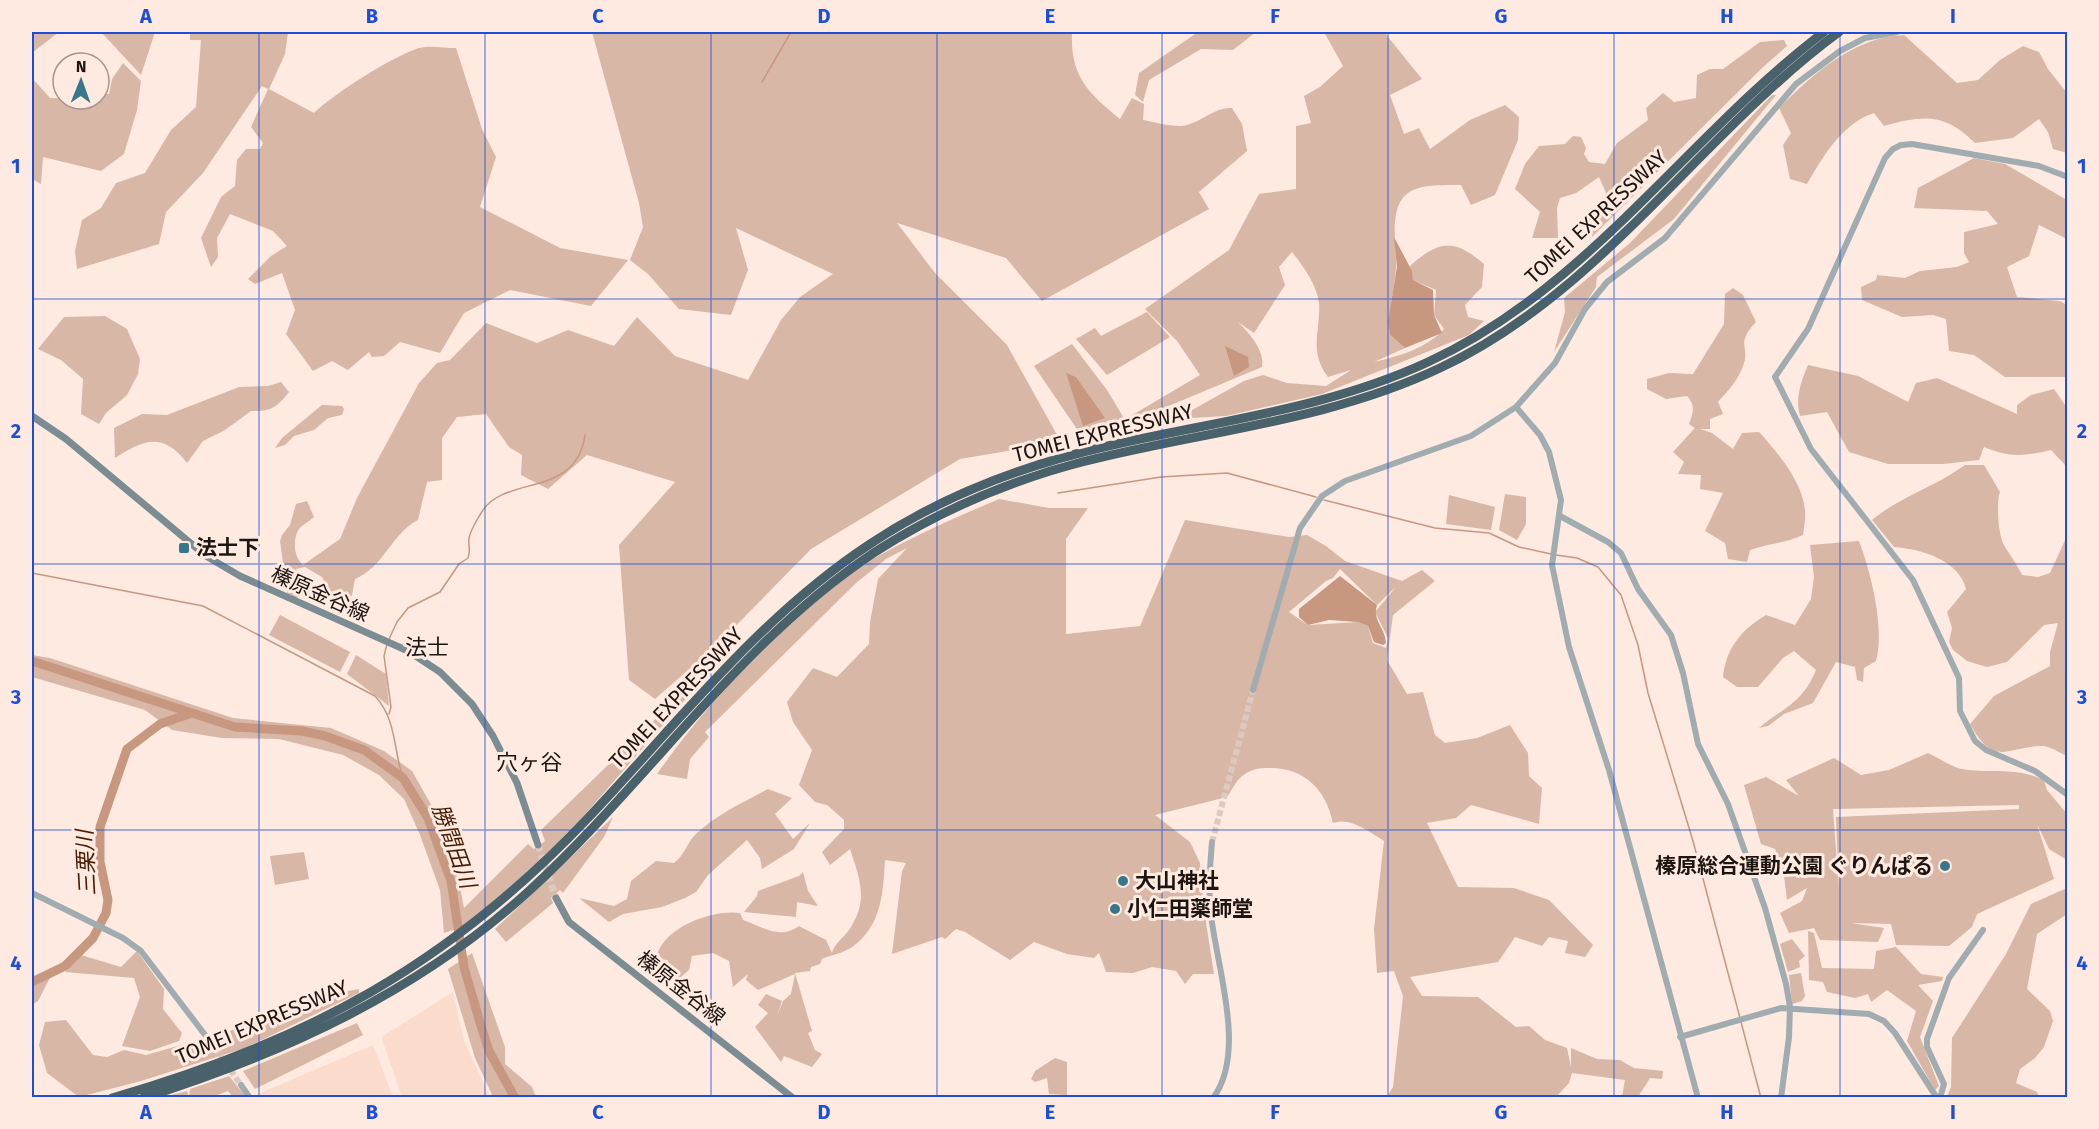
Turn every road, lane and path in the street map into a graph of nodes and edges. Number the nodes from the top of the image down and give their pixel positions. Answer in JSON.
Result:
{"nodes":[{"id":1,"x":1824,"y":32,"type":"edge"},
{"id":2,"x":1839,"y":32,"type":"edge"},
{"id":3,"x":1897,"y":32,"type":"edge"},
{"id":4,"x":2067,"y":177,"type":"edge"},
{"id":5,"x":1516,"y":406,"type":"junction"},
{"id":6,"x":32,"y":416,"type":"edge"},
{"id":7,"x":1560,"y":516,"type":"junction"},
{"id":8,"x":1253,"y":690,"type":"tunnel mouth"},
{"id":9,"x":2067,"y":795,"type":"edge"},
{"id":10,"x":1212,"y":842,"type":"tunnel mouth"},
{"id":11,"x":538,"y":844,"type":"tunnel mouth"},
{"id":12,"x":32,"y":892,"type":"edge"},
{"id":13,"x":555,"y":898,"type":"tunnel mouth"},
{"id":14,"x":484,"y":923,"type":"junction"},
{"id":15,"x":1983,"y":930,"type":"dead end"},
{"id":16,"x":1790,"y":1007,"type":"junction"},
{"id":17,"x":340,"y":1015,"type":"junction"},
{"id":18,"x":1680,"y":1037,"type":"junction"},
{"id":19,"x":215,"y":1048,"type":"tunnel mouth"},
{"id":20,"x":241,"y":1085,"type":"tunnel mouth"},
{"id":21,"x":112,"y":1098,"type":"edge"},
{"id":22,"x":143,"y":1098,"type":"edge"},
{"id":23,"x":250,"y":1098,"type":"edge"},
{"id":24,"x":794,"y":1098,"type":"edge"},
{"id":25,"x":1213,"y":1098,"type":"edge"},
{"id":26,"x":1698,"y":1098,"type":"edge"},
{"id":27,"x":1781,"y":1098,"type":"edge"},
{"id":28,"x":1938,"y":1098,"type":"edge"}],
"edges":[{"from":1,"to":14,"type":"highway","name":"TOMEI EXPRESSWAY"},
{"from":2,"to":14,"type":"highway","name":"TOMEI EXPRESSWAY"},
{"from":3,"to":5,"type":"street"},
{"from":4,"to":9,"type":"street"},
{"from":5,"to":7,"type":"street"},
{"from":5,"to":8,"type":"street"},
{"from":6,"to":11,"type":"main road","name":"榛原金谷線"},
{"from":7,"to":16,"type":"street"},
{"from":7,"to":18,"type":"street"},
{"from":10,"to":25,"type":"street"},
{"from":12,"to":19,"type":"street"},
{"from":13,"to":24,"type":"main road","name":"榛原金谷線"},
{"from":14,"to":17,"type":"highway","name":"TOMEI EXPRESSWAY"},
{"from":15,"to":28,"type":"street"},
{"from":16,"to":18,"type":"street"},
{"from":16,"to":27,"type":"street"},
{"from":16,"to":28,"type":"street"},
{"from":17,"to":21,"type":"highway","name":"TOMEI EXPRESSWAY"},
{"from":17,"to":22,"type":"highway","name":"TOMEI EXPRESSWAY"},
{"from":18,"to":26,"type":"street"},
{"from":20,"to":23,"type":"street"}]}
